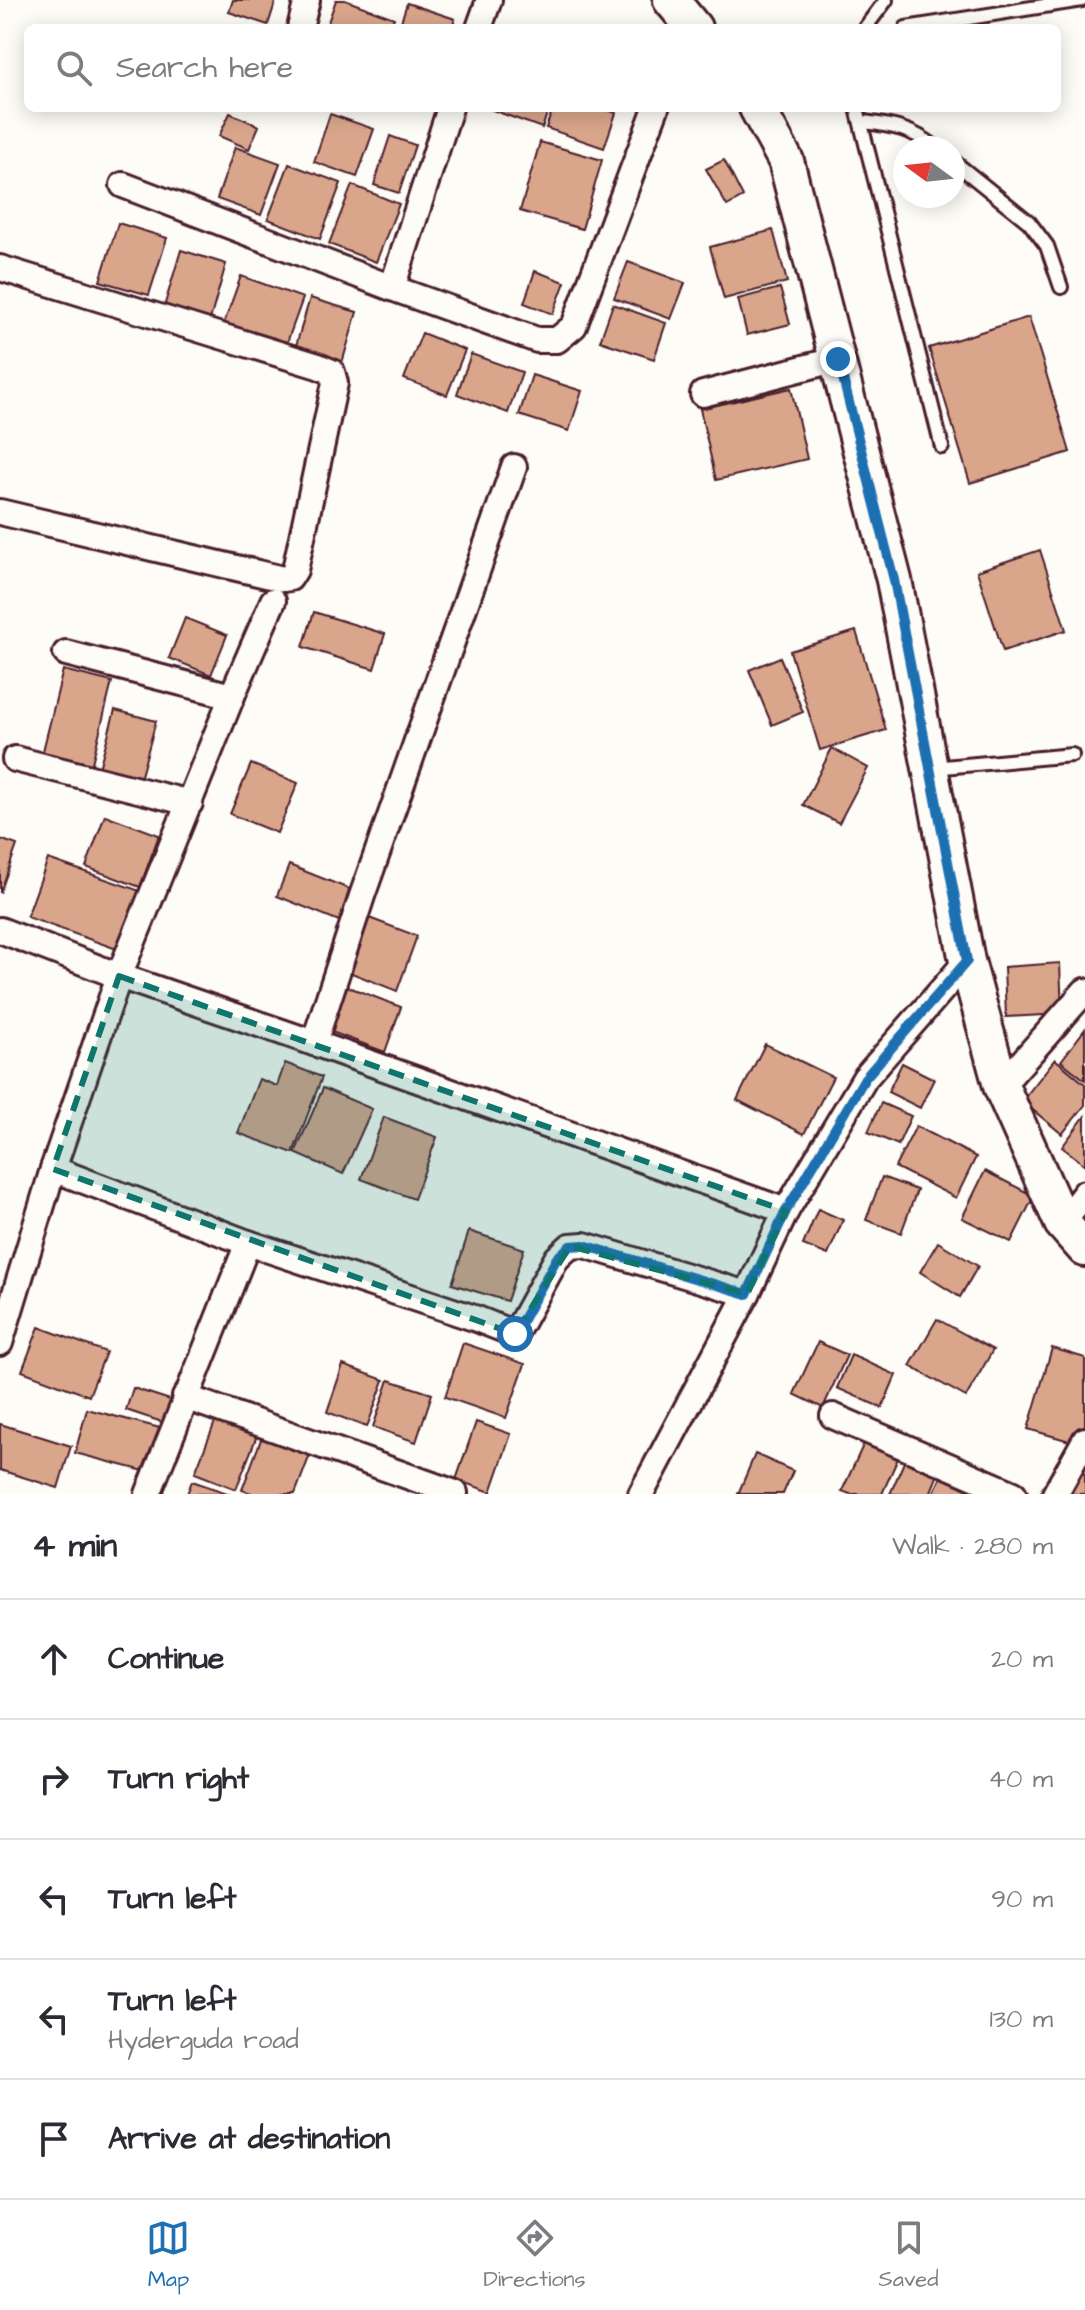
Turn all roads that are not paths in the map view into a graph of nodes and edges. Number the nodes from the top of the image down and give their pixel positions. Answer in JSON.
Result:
{"nodes":[{"id":1,"x":307,"y":0,"type":"edge"},
{"id":2,"x":489,"y":0,"type":"edge"},
{"id":3,"x":886,"y":0,"type":"edge"},
{"id":4,"x":1082,"y":0,"type":"edge"},
{"id":5,"x":301,"y":24,"type":"edge"},
{"id":6,"x":480,"y":24,"type":"edge"},
{"id":7,"x":868,"y":24,"type":"edge"},
{"id":8,"x":931,"y":24,"type":"edge"},
{"id":9,"x":449,"y":112,"type":"edge"},
{"id":10,"x":654,"y":112,"type":"edge"},
{"id":11,"x":759,"y":112,"type":"edge"},
{"id":12,"x":859,"y":112,"type":"edge"},
{"id":13,"x":863,"y":122,"type":"junction"},
{"id":14,"x":921,"y":136,"type":"edge"},
{"id":15,"x":965,"y":171,"type":"edge"},
{"id":16,"x":123,"y":185,"type":"dead end"},
{"id":17,"x":0,"y":268,"type":"edge"},
{"id":18,"x":1061,"y":287,"type":"dead end"},
{"id":19,"x":392,"y":288,"type":"junction"},
{"id":20,"x":838,"y":359,"type":"junction"},
{"id":21,"x":703,"y":394,"type":"dead end"},
{"id":22,"x":942,"y":447,"type":"dead end"},
{"id":23,"x":514,"y":467,"type":"dead end"},
{"id":24,"x":0,"y":512,"type":"edge"},
{"id":25,"x":273,"y":601,"type":"dead end"},
{"id":26,"x":66,"y":653,"type":"dead end"},
{"id":27,"x":232,"y":696,"type":"junction"},
{"id":28,"x":1072,"y":755,"type":"dead end"},
{"id":29,"x":15,"y":759,"type":"dead end"},
{"id":30,"x":929,"y":768,"type":"junction"},
{"id":31,"x":190,"y":803,"type":"junction"},
{"id":32,"x":0,"y":930,"type":"edge"},
{"id":33,"x":967,"y":961,"type":"junction"},
{"id":34,"x":119,"y":976,"type":"junction"},
{"id":35,"x":1085,"y":991,"type":"edge"},
{"id":36,"x":314,"y":1043,"type":"junction"},
{"id":37,"x":1001,"y":1086,"type":"junction"},
{"id":38,"x":53,"y":1169,"type":"junction"},
{"id":39,"x":1085,"y":1193,"type":"edge"},
{"id":40,"x":786,"y":1211,"type":"junction"},
{"id":41,"x":1062,"y":1223,"type":"junction"},
{"id":42,"x":248,"y":1243,"type":"junction"},
{"id":43,"x":1085,"y":1249,"type":"edge"},
{"id":44,"x":747,"y":1294,"type":"junction"},
{"id":45,"x":0,"y":1343,"type":"edge"},
{"id":46,"x":185,"y":1397,"type":"junction"},
{"id":47,"x":833,"y":1416,"type":"dead end"},
{"id":48,"x":1085,"y":1440,"type":"edge"},
{"id":49,"x":455,"y":1493,"type":"edge"},
{"id":50,"x":148,"y":1494,"type":"edge"},
{"id":51,"x":641,"y":1494,"type":"edge"},
{"id":52,"x":1014,"y":1494,"type":"edge"},
{"id":53,"x":1055,"y":1494,"type":"edge"}],
"edges":[{"from":1,"to":5,"type":"street"},
{"from":2,"to":6,"type":"street"},
{"from":3,"to":7,"type":"lane"},
{"from":4,"to":8,"type":"lane"},
{"from":9,"to":19,"type":"street"},
{"from":10,"to":19,"type":"street"},
{"from":11,"to":20,"type":"street"},
{"from":12,"to":13,"type":"lane"},
{"from":13,"to":14,"type":"lane"},
{"from":13,"to":22,"type":"lane"},
{"from":15,"to":18,"type":"lane"},
{"from":16,"to":19,"type":"street"},
{"from":17,"to":24,"type":"street"},
{"from":20,"to":21,"type":"street"},
{"from":20,"to":30,"type":"street"},
{"from":23,"to":36,"type":"street"},
{"from":25,"to":27,"type":"street"},
{"from":26,"to":27,"type":"street"},
{"from":27,"to":31,"type":"street"},
{"from":28,"to":30,"type":"lane"},
{"from":29,"to":31,"type":"street"},
{"from":30,"to":33,"type":"street"},
{"from":31,"to":34,"type":"street"},
{"from":32,"to":34,"type":"street"},
{"from":33,"to":37,"type":"street"},
{"from":33,"to":40,"type":"street"},
{"from":34,"to":36,"type":"street"},
{"from":34,"to":38,"type":"street"},
{"from":35,"to":37,"type":"street"},
{"from":36,"to":40,"type":"street"},
{"from":37,"to":41,"type":"street"},
{"from":38,"to":42,"type":"street"},
{"from":38,"to":45,"type":"street"},
{"from":39,"to":41,"type":"street"},
{"from":40,"to":44,"type":"street"},
{"from":41,"to":43,"type":"street"},
{"from":42,"to":44,"type":"street"},
{"from":42,"to":46,"type":"street"},
{"from":44,"to":51,"type":"street"},
{"from":46,"to":49,"type":"street"},
{"from":46,"to":50,"type":"street"},
{"from":47,"to":52,"type":"street"},
{"from":48,"to":53,"type":"street"}]}
